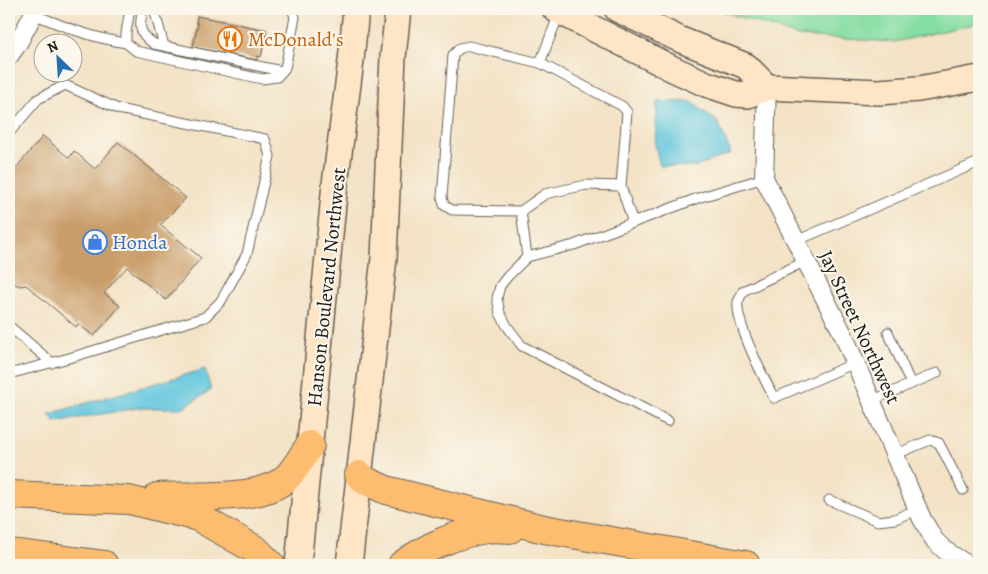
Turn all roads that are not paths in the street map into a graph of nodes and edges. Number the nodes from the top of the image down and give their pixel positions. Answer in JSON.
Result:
{"nodes":[{"id":1,"x":130,"y":9,"type":"edge"},
{"id":2,"x":143,"y":9,"type":"edge"},
{"id":3,"x":154,"y":9,"type":"edge"},
{"id":4,"x":292,"y":9,"type":"edge"},
{"id":5,"x":356,"y":9,"type":"edge"},
{"id":6,"x":398,"y":9,"type":"edge"},
{"id":7,"x":616,"y":9,"type":"edge"},
{"id":8,"x":558,"y":10,"type":"edge"},
{"id":9,"x":34,"y":11,"type":"edge"},
{"id":10,"x":126,"y":43,"type":"junction"},
{"id":11,"x":164,"y":46,"type":"junction"},
{"id":12,"x":9,"y":56,"type":"edge"},
{"id":13,"x":540,"y":63,"type":"junction"},
{"id":14,"x":282,"y":71,"type":"junction"},
{"id":15,"x":979,"y":78,"type":"edge"},
{"id":16,"x":767,"y":87,"type":"junction"},
{"id":17,"x":9,"y":132,"type":"edge"},
{"id":18,"x":979,"y":162,"type":"edge"},
{"id":19,"x":764,"y":178,"type":"junction"},
{"id":20,"x":621,"y":186,"type":"junction"},
{"id":21,"x":521,"y":211,"type":"junction"},
{"id":22,"x":633,"y":223,"type":"junction"},
{"id":23,"x":796,"y":241,"type":"junction"},
{"id":24,"x":528,"y":258,"type":"junction"},
{"id":25,"x":806,"y":261,"type":"junction"},
{"id":26,"x":9,"y":326,"type":"edge"},
{"id":27,"x":888,"y":332,"type":"dead end"},
{"id":28,"x":52,"y":363,"type":"junction"},
{"id":29,"x":855,"y":363,"type":"junction"},
{"id":30,"x":937,"y":373,"type":"dead end"},
{"id":31,"x":9,"y":374,"type":"edge"},
{"id":32,"x":911,"y":384,"type":"junction"},
{"id":33,"x":871,"y":401,"type":"junction"},
{"id":34,"x":668,"y":421,"type":"dead end"},
{"id":35,"x":310,"y":445,"type":"junction"},
{"id":36,"x":894,"y":455,"type":"junction"},
{"id":37,"x":359,"y":475,"type":"junction"},
{"id":38,"x":963,"y":490,"type":"dead end"},
{"id":39,"x":9,"y":495,"type":"edge"},
{"id":40,"x":129,"y":500,"type":"junction"},
{"id":41,"x":829,"y":500,"type":"dead end"},
{"id":42,"x":918,"y":509,"type":"junction"},
{"id":43,"x":544,"y":530,"type":"junction"},
{"id":44,"x":9,"y":553,"type":"edge"},
{"id":45,"x":264,"y":558,"type":"edge"},
{"id":46,"x":299,"y":559,"type":"edge"},
{"id":47,"x":350,"y":562,"type":"edge"},
{"id":48,"x":104,"y":565,"type":"edge"},
{"id":49,"x":403,"y":565,"type":"edge"},
{"id":50,"x":746,"y":565,"type":"edge"},
{"id":51,"x":968,"y":565,"type":"edge"}],
"edges":[{"from":1,"to":10,"type":"lane"},
{"from":2,"to":11,"type":"lane"},
{"from":3,"to":11,"type":"lane"},
{"from":4,"to":14,"type":"lane"},
{"from":5,"to":35,"type":"main road","name":"Hanson Boulevard Northwest"},
{"from":6,"to":37,"type":"main road"},
{"from":7,"to":16,"type":"main road"},
{"from":8,"to":13,"type":"lane"},
{"from":8,"to":16,"type":"main road"},
{"from":9,"to":10,"type":"lane"},
{"from":9,"to":12,"type":"street"},
{"from":10,"to":14,"type":"lane"},
{"from":11,"to":14,"type":"lane"},
{"from":13,"to":20,"type":"lane"},
{"from":13,"to":21,"type":"lane"},
{"from":15,"to":16,"type":"main road"},
{"from":16,"to":19,"type":"street","name":"Jay Street Northwest"},
{"from":17,"to":28,"type":"lane"},
{"from":18,"to":23,"type":"lane"},
{"from":19,"to":22,"type":"lane"},
{"from":19,"to":23,"type":"street","name":"Jay Street Northwest"},
{"from":20,"to":21,"type":"lane"},
{"from":20,"to":22,"type":"lane"},
{"from":21,"to":24,"type":"lane"},
{"from":22,"to":24,"type":"lane"},
{"from":23,"to":25,"type":"street","name":"Jay Street Northwest"},
{"from":24,"to":34,"type":"lane"},
{"from":25,"to":29,"type":"street","name":"Jay Street Northwest"},
{"from":25,"to":29,"type":"lane"},
{"from":26,"to":28,"type":"lane"},
{"from":27,"to":32,"type":"lane"},
{"from":28,"to":31,"type":"lane"},
{"from":29,"to":33,"type":"street","name":"Jay Street Northwest"},
{"from":30,"to":32,"type":"lane"},
{"from":32,"to":33,"type":"lane"},
{"from":33,"to":36,"type":"street","name":"Jay Street Northwest"},
{"from":35,"to":40,"type":"highway"},
{"from":35,"to":46,"type":"main road","name":"Hanson Boulevard Northwest"},
{"from":36,"to":38,"type":"lane"},
{"from":36,"to":42,"type":"street","name":"Jay Street Northwest"},
{"from":37,"to":43,"type":"highway"},
{"from":37,"to":47,"type":"main road"},
{"from":39,"to":40,"type":"highway"},
{"from":40,"to":45,"type":"highway"},
{"from":41,"to":42,"type":"lane"},
{"from":42,"to":51,"type":"street","name":"Jay Street Northwest"},
{"from":43,"to":49,"type":"highway"},
{"from":43,"to":50,"type":"highway"},
{"from":44,"to":48,"type":"highway"}]}
